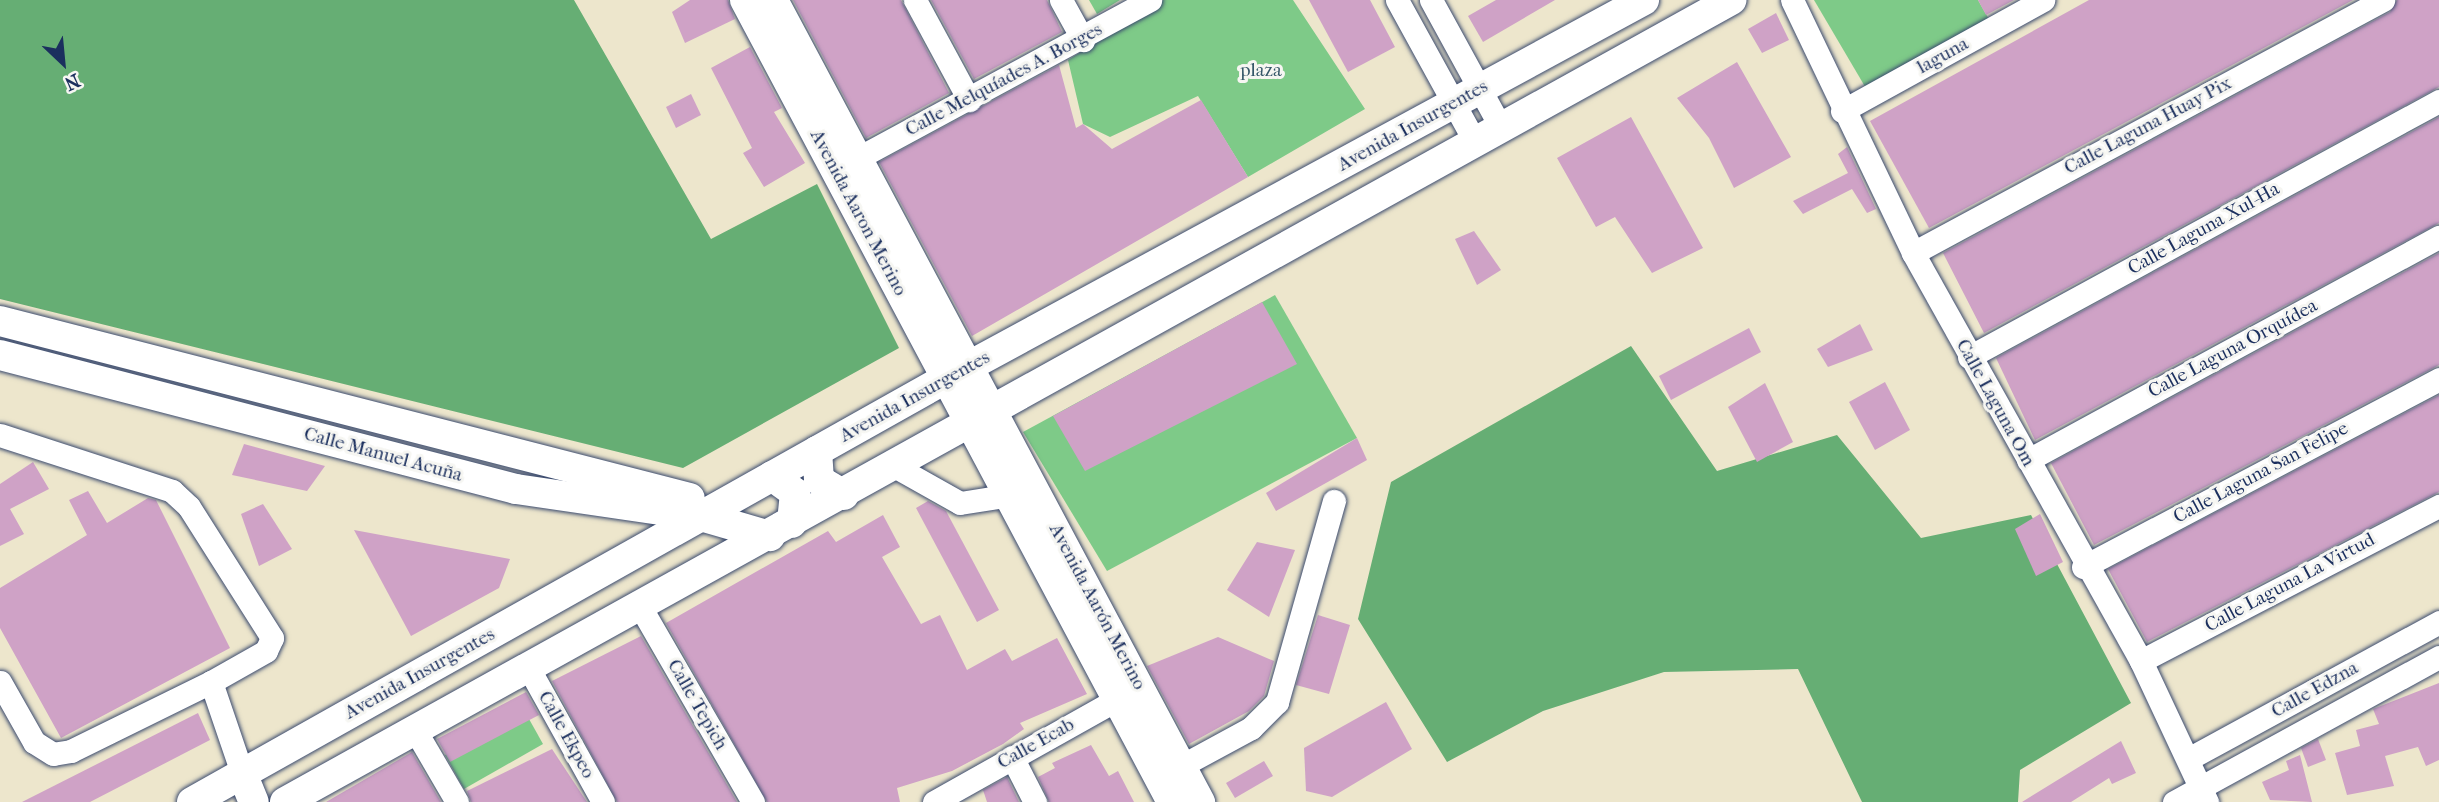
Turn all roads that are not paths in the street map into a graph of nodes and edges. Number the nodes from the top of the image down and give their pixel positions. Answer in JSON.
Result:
{"nodes":[{"id":1,"x":745,"y":0,"type":"edge"},
{"id":2,"x":773,"y":0,"type":"edge"},
{"id":3,"x":915,"y":0,"type":"edge"},
{"id":4,"x":1061,"y":0,"type":"edge"},
{"id":5,"x":1150,"y":0,"type":"edge"},
{"id":6,"x":1397,"y":0,"type":"edge"},
{"id":7,"x":1431,"y":0,"type":"edge"},
{"id":8,"x":1644,"y":0,"type":"edge"},
{"id":9,"x":1731,"y":0,"type":"edge"},
{"id":10,"x":1791,"y":0,"type":"edge"},
{"id":11,"x":2043,"y":0,"type":"edge"},
{"id":12,"x":2383,"y":0,"type":"edge"},
{"id":13,"x":1083,"y":40,"type":"junction"},
{"id":14,"x":1480,"y":90,"type":"junction"},
{"id":15,"x":969,"y":100,"type":"junction"},
{"id":16,"x":2439,"y":101,"type":"edge"},
{"id":17,"x":1454,"y":104,"type":"junction"},
{"id":18,"x":1842,"y":111,"type":"junction"},
{"id":19,"x":1501,"y":128,"type":"junction"},
{"id":20,"x":1475,"y":142,"type":"junction"},
{"id":21,"x":846,"y":165,"type":"junction"},
{"id":22,"x":2439,"y":237,"type":"edge"},
{"id":23,"x":1913,"y":253,"type":"junction"},
{"id":24,"x":0,"y":321,"type":"edge"},
{"id":25,"x":0,"y":355,"type":"edge"},
{"id":26,"x":1969,"y":357,"type":"junction"},
{"id":27,"x":957,"y":373,"type":"junction"},
{"id":28,"x":2439,"y":379,"type":"edge"},
{"id":29,"x":984,"y":419,"type":"junction"},
{"id":30,"x":0,"y":435,"type":"edge"},
{"id":31,"x":817,"y":452,"type":"junction"},
{"id":32,"x":2028,"y":460,"type":"junction"},
{"id":33,"x":896,"y":467,"type":"junction"},
{"id":34,"x":772,"y":476,"type":"junction"},
{"id":35,"x":844,"y":495,"type":"junction"},
{"id":36,"x":1011,"y":495,"type":"junction"},
{"id":37,"x":1334,"y":501,"type":"dead end"},
{"id":38,"x":2439,"y":506,"type":"edge"},
{"id":39,"x":711,"y":511,"type":"junction"},
{"id":40,"x":781,"y":530,"type":"junction"},
{"id":41,"x":2084,"y":567,"type":"junction"},
{"id":42,"x":641,"y":608,"type":"junction"},
{"id":43,"x":2439,"y":622,"type":"edge"},
{"id":44,"x":2439,"y":657,"type":"edge"},
{"id":45,"x":2141,"y":661,"type":"junction"},
{"id":46,"x":528,"y":667,"type":"junction"},
{"id":47,"x":0,"y":682,"type":"edge"},
{"id":48,"x":211,"y":682,"type":"junction"},
{"id":49,"x":1128,"y":693,"type":"junction"},
{"id":50,"x":415,"y":730,"type":"junction"},
{"id":51,"x":1012,"y":757,"type":"junction"},
{"id":52,"x":2190,"y":758,"type":"junction"},
{"id":53,"x":1181,"y":766,"type":"junction"},
{"id":54,"x":242,"y":773,"type":"junction"},
{"id":55,"x":2205,"y":794,"type":"edge"},
{"id":56,"x":300,"y":799,"type":"edge"},
{"id":57,"x":192,"y":802,"type":"edge"},
{"id":58,"x":254,"y":802,"type":"edge"},
{"id":59,"x":457,"y":802,"type":"edge"},
{"id":60,"x":603,"y":802,"type":"edge"},
{"id":61,"x":753,"y":802,"type":"edge"},
{"id":62,"x":934,"y":802,"type":"edge"},
{"id":63,"x":1035,"y":802,"type":"edge"},
{"id":64,"x":1172,"y":802,"type":"edge"},
{"id":65,"x":1200,"y":802,"type":"edge"},
{"id":66,"x":2174,"y":802,"type":"edge"}],
"edges":[{"from":1,"to":21,"type":"main road","name":"Avenida Aaron Merino"},
{"from":2,"to":21,"type":"main road","name":"Avenida Aaron Merino"},
{"from":3,"to":15,"type":"street"},
{"from":4,"to":13,"type":"street"},
{"from":5,"to":13,"type":"street","name":"Calle Melquíades A. Borges"},
{"from":6,"to":17,"type":"street"},
{"from":7,"to":14,"type":"street"},
{"from":8,"to":14,"type":"main road","name":"Avenida Insurgentes"},
{"from":9,"to":19,"type":"main road"},
{"from":10,"to":18,"type":"street","name":"Calle Laguna Om"},
{"from":11,"to":18,"type":"street","name":"laguna"},
{"from":12,"to":23,"type":"street","name":"Calle Laguna Huay Pix"},
{"from":13,"to":15,"type":"street","name":"Calle Melquíades A. Borges"},
{"from":14,"to":17,"type":"main road","name":"Avenida Insurgentes"},
{"from":14,"to":19,"type":"street"},
{"from":15,"to":21,"type":"street","name":"Calle Melquíades A. Borges"},
{"from":16,"to":26,"type":"street","name":"Calle Laguna Xul-Ha"},
{"from":17,"to":20,"type":"street"},
{"from":17,"to":27,"type":"main road","name":"Avenida Insurgentes"},
{"from":18,"to":23,"type":"street","name":"Calle Laguna Om"},
{"from":19,"to":20,"type":"main road"},
{"from":20,"to":29,"type":"main road"},
{"from":21,"to":27,"type":"main road","name":"Avenida Aaron Merino"},
{"from":22,"to":32,"type":"street","name":"Calle Laguna Orquídea"},
{"from":23,"to":26,"type":"street","name":"Calle Laguna Om"},
{"from":24,"to":39,"type":"main road","name":"Calle Manuel Acuña"},
{"from":25,"to":39,"type":"main road","name":"Calle Manuel Acuña"},
{"from":26,"to":32,"type":"street","name":"Calle Laguna Om"},
{"from":27,"to":29,"type":"main road","name":"Avenida Aaron Merino"},
{"from":27,"to":31,"type":"main road","name":"Avenida Insurgentes"},
{"from":28,"to":41,"type":"street","name":"Calle Laguna San Felipe"},
{"from":29,"to":33,"type":"main road"},
{"from":29,"to":36,"type":"main road","name":"Avenida Aarón Merino"},
{"from":29,"to":49,"type":"main road","name":"Avenida Aarón Merino"},
{"from":30,"to":48,"type":"street"},
{"from":31,"to":34,"type":"main road","name":"Avenida Insurgentes"},
{"from":31,"to":35,"type":"main road"},
{"from":32,"to":41,"type":"street","name":"Calle Laguna Om"},
{"from":33,"to":35,"type":"main road"},
{"from":33,"to":36,"type":"street"},
{"from":34,"to":39,"type":"main road","name":"Avenida Insurgentes"},
{"from":34,"to":40,"type":"main road"},
{"from":35,"to":40,"type":"main road"},
{"from":36,"to":49,"type":"main road","name":"Avenida Aarón Merino"},
{"from":37,"to":53,"type":"street"},
{"from":38,"to":45,"type":"street","name":"Calle Laguna La Virtud"},
{"from":39,"to":40,"type":"main road","name":"Calle Manuel Acuña"},
{"from":39,"to":54,"type":"main road","name":"Avenida Insurgentes"},
{"from":40,"to":42,"type":"main road"},
{"from":41,"to":45,"type":"street","name":"Calle Laguna Om"},
{"from":42,"to":46,"type":"main road"},
{"from":42,"to":61,"type":"street","name":"Calle Tepich"},
{"from":43,"to":52,"type":"street","name":"Calle Edzna"},
{"from":44,"to":55,"type":"street","name":"Calle Edzna"},
{"from":45,"to":52,"type":"street","name":"Calle Laguna Om"},
{"from":46,"to":50,"type":"main road"},
{"from":46,"to":60,"type":"street","name":"Calle Ekpeo"},
{"from":47,"to":48,"type":"street"},
{"from":48,"to":54,"type":"street"},
{"from":49,"to":51,"type":"street","name":"Calle Ecab"},
{"from":49,"to":53,"type":"main road","name":"Avenida Aarón Merino"},
{"from":49,"to":64,"type":"main road","name":"Avenida Aarón Merino"},
{"from":50,"to":56,"type":"main road"},
{"from":50,"to":59,"type":"street"},
{"from":51,"to":62,"type":"street","name":"Calle Ecab"},
{"from":51,"to":63,"type":"street"},
{"from":52,"to":55,"type":"street","name":"Calle Laguna Om"},
{"from":53,"to":65,"type":"main road","name":"Avenida Aarón Merino"},
{"from":54,"to":57,"type":"main road","name":"Avenida Insurgentes"},
{"from":54,"to":58,"type":"main road"},
{"from":55,"to":66,"type":"street","name":"Calle Edzna"}]}
